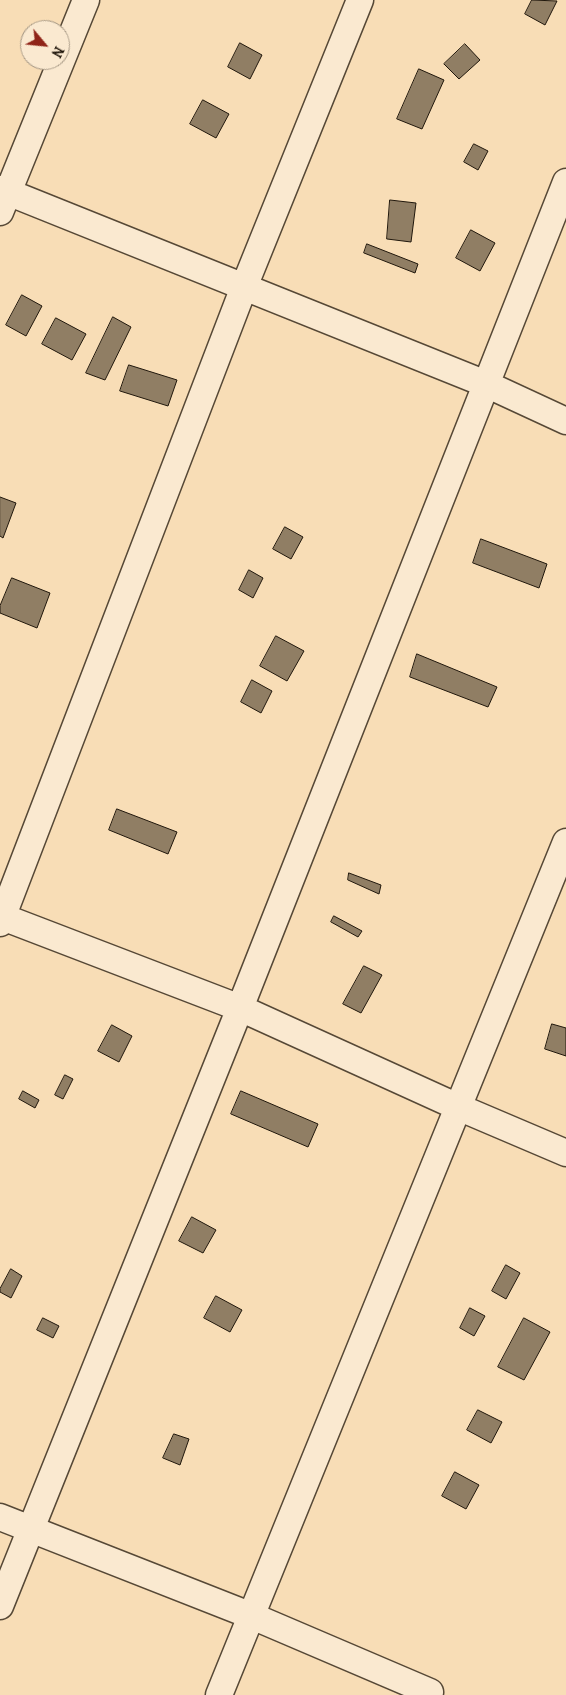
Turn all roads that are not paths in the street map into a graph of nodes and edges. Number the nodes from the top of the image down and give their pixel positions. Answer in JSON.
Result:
{"nodes":[{"id":1,"x":86,"y":0,"type":"edge"},
{"id":2,"x":360,"y":0,"type":"edge"},
{"id":3,"x":566,"y":182,"type":"edge"},
{"id":4,"x":3,"y":198,"type":"edge"},
{"id":5,"x":244,"y":287,"type":"junction"},
{"id":6,"x":486,"y":384,"type":"junction"},
{"id":7,"x":566,"y":421,"type":"edge"},
{"id":8,"x":566,"y":842,"type":"edge"},
{"id":9,"x":1,"y":919,"type":"edge"},
{"id":10,"x":240,"y":1008,"type":"junction"},
{"id":11,"x":458,"y":1107,"type":"junction"},
{"id":12,"x":566,"y":1153,"type":"edge"},
{"id":13,"x":0,"y":1517,"type":"edge"},
{"id":14,"x":30,"y":1529,"type":"junction"},
{"id":15,"x":0,"y":1606,"type":"edge"},
{"id":16,"x":252,"y":1616,"type":"junction"},
{"id":17,"x":430,"y":1692,"type":"dead end"},
{"id":18,"x":220,"y":1695,"type":"edge"}],
"edges":[{"from":1,"to":4,"type":"street"},
{"from":2,"to":5,"type":"street"},
{"from":3,"to":6,"type":"street"},
{"from":4,"to":5,"type":"street"},
{"from":5,"to":6,"type":"street"},
{"from":5,"to":9,"type":"street"},
{"from":6,"to":7,"type":"street"},
{"from":6,"to":10,"type":"street"},
{"from":8,"to":11,"type":"street"},
{"from":9,"to":10,"type":"street"},
{"from":10,"to":11,"type":"street"},
{"from":10,"to":14,"type":"street"},
{"from":11,"to":12,"type":"street"},
{"from":11,"to":16,"type":"street"},
{"from":13,"to":14,"type":"street"},
{"from":14,"to":15,"type":"street"},
{"from":14,"to":16,"type":"street"},
{"from":16,"to":17,"type":"street"},
{"from":16,"to":18,"type":"street"}]}
